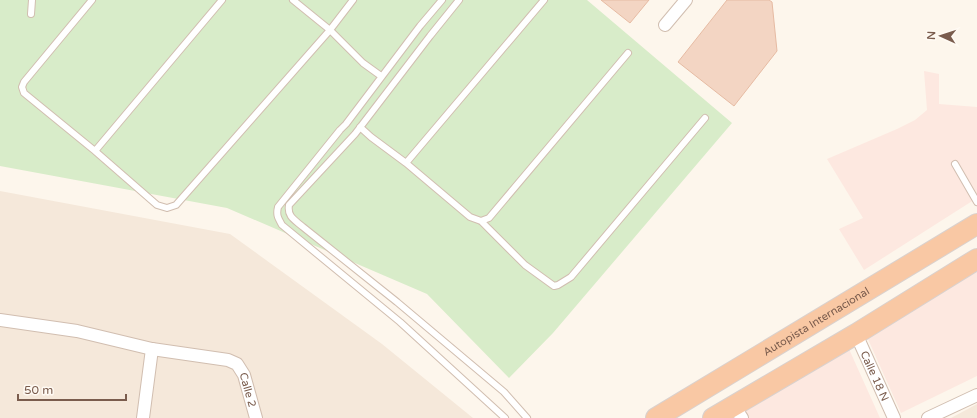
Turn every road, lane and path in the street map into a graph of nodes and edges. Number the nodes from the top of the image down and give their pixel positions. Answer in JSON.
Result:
{"nodes":[{"id":1,"x":32,"y":0,"type":"edge"},
{"id":2,"x":92,"y":0,"type":"edge"},
{"id":3,"x":222,"y":0,"type":"edge"},
{"id":4,"x":293,"y":0,"type":"edge"},
{"id":5,"x":353,"y":0,"type":"edge"},
{"id":6,"x":442,"y":0,"type":"edge"},
{"id":7,"x":459,"y":0,"type":"edge"},
{"id":8,"x":544,"y":0,"type":"edge"},
{"id":9,"x":686,"y":0,"type":"edge"},
{"id":10,"x":31,"y":14,"type":"dead end"},
{"id":11,"x":665,"y":25,"type":"dead end"},
{"id":12,"x":420,"y":26,"type":"junction"},
{"id":13,"x":330,"y":30,"type":"junction"},
{"id":14,"x":430,"y":36,"type":"junction"},
{"id":15,"x":628,"y":53,"type":"dead end"},
{"id":16,"x":381,"y":76,"type":"junction"},
{"id":17,"x":705,"y":118,"type":"dead end"},
{"id":18,"x":360,"y":127,"type":"junction"},
{"id":19,"x":95,"y":151,"type":"junction"},
{"id":20,"x":406,"y":163,"type":"junction"},
{"id":21,"x":955,"y":164,"type":"dead end"},
{"id":22,"x":977,"y":202,"type":"edge"},
{"id":23,"x":288,"y":210,"type":"junction"},
{"id":24,"x":276,"y":212,"type":"junction"},
{"id":25,"x":481,"y":221,"type":"junction"},
{"id":26,"x":977,"y":224,"type":"edge"},
{"id":27,"x":977,"y":259,"type":"edge"},
{"id":28,"x":0,"y":320,"type":"edge"},
{"id":29,"x":856,"y":334,"type":"junction"},
{"id":30,"x":152,"y":349,"type":"junction"},
{"id":31,"x":977,"y":395,"type":"edge"},
{"id":32,"x":738,"y":412,"type":"edge"},
{"id":33,"x":142,"y":418,"type":"edge"},
{"id":34,"x":256,"y":418,"type":"edge"},
{"id":35,"x":505,"y":418,"type":"edge"},
{"id":36,"x":527,"y":418,"type":"edge"},
{"id":37,"x":656,"y":418,"type":"edge"},
{"id":38,"x":713,"y":418,"type":"edge"},
{"id":39,"x":894,"y":418,"type":"edge"},
{"id":40,"x":928,"y":418,"type":"edge"}],
"edges":[{"from":1,"to":10,"type":"lane"},
{"from":2,"to":19,"type":"lane"},
{"from":3,"to":19,"type":"lane"},
{"from":4,"to":13,"type":"lane"},
{"from":5,"to":13,"type":"lane"},
{"from":6,"to":12,"type":"lane"},
{"from":7,"to":14,"type":"lane"},
{"from":8,"to":20,"type":"lane"},
{"from":9,"to":11,"type":"street"},
{"from":12,"to":14,"type":"lane"},
{"from":12,"to":16,"type":"lane"},
{"from":13,"to":16,"type":"lane"},
{"from":13,"to":19,"type":"lane"},
{"from":14,"to":18,"type":"lane"},
{"from":15,"to":25,"type":"lane"},
{"from":16,"to":24,"type":"lane"},
{"from":17,"to":25,"type":"lane"},
{"from":18,"to":20,"type":"lane"},
{"from":18,"to":23,"type":"lane"},
{"from":20,"to":25,"type":"lane"},
{"from":21,"to":22,"type":"lane"},
{"from":23,"to":24,"type":"lane"},
{"from":23,"to":36,"type":"lane"},
{"from":24,"to":35,"type":"lane"},
{"from":26,"to":37,"type":"highway","name":"Autopista Internacional"},
{"from":27,"to":29,"type":"highway"},
{"from":28,"to":30,"type":"street"},
{"from":29,"to":32,"type":"highway"},
{"from":29,"to":39,"type":"street","name":"Calle 18 N"},
{"from":30,"to":33,"type":"street"},
{"from":30,"to":34,"type":"street","name":"Calle 2"},
{"from":31,"to":40,"type":"street"},
{"from":32,"to":38,"type":"highway"}]}
